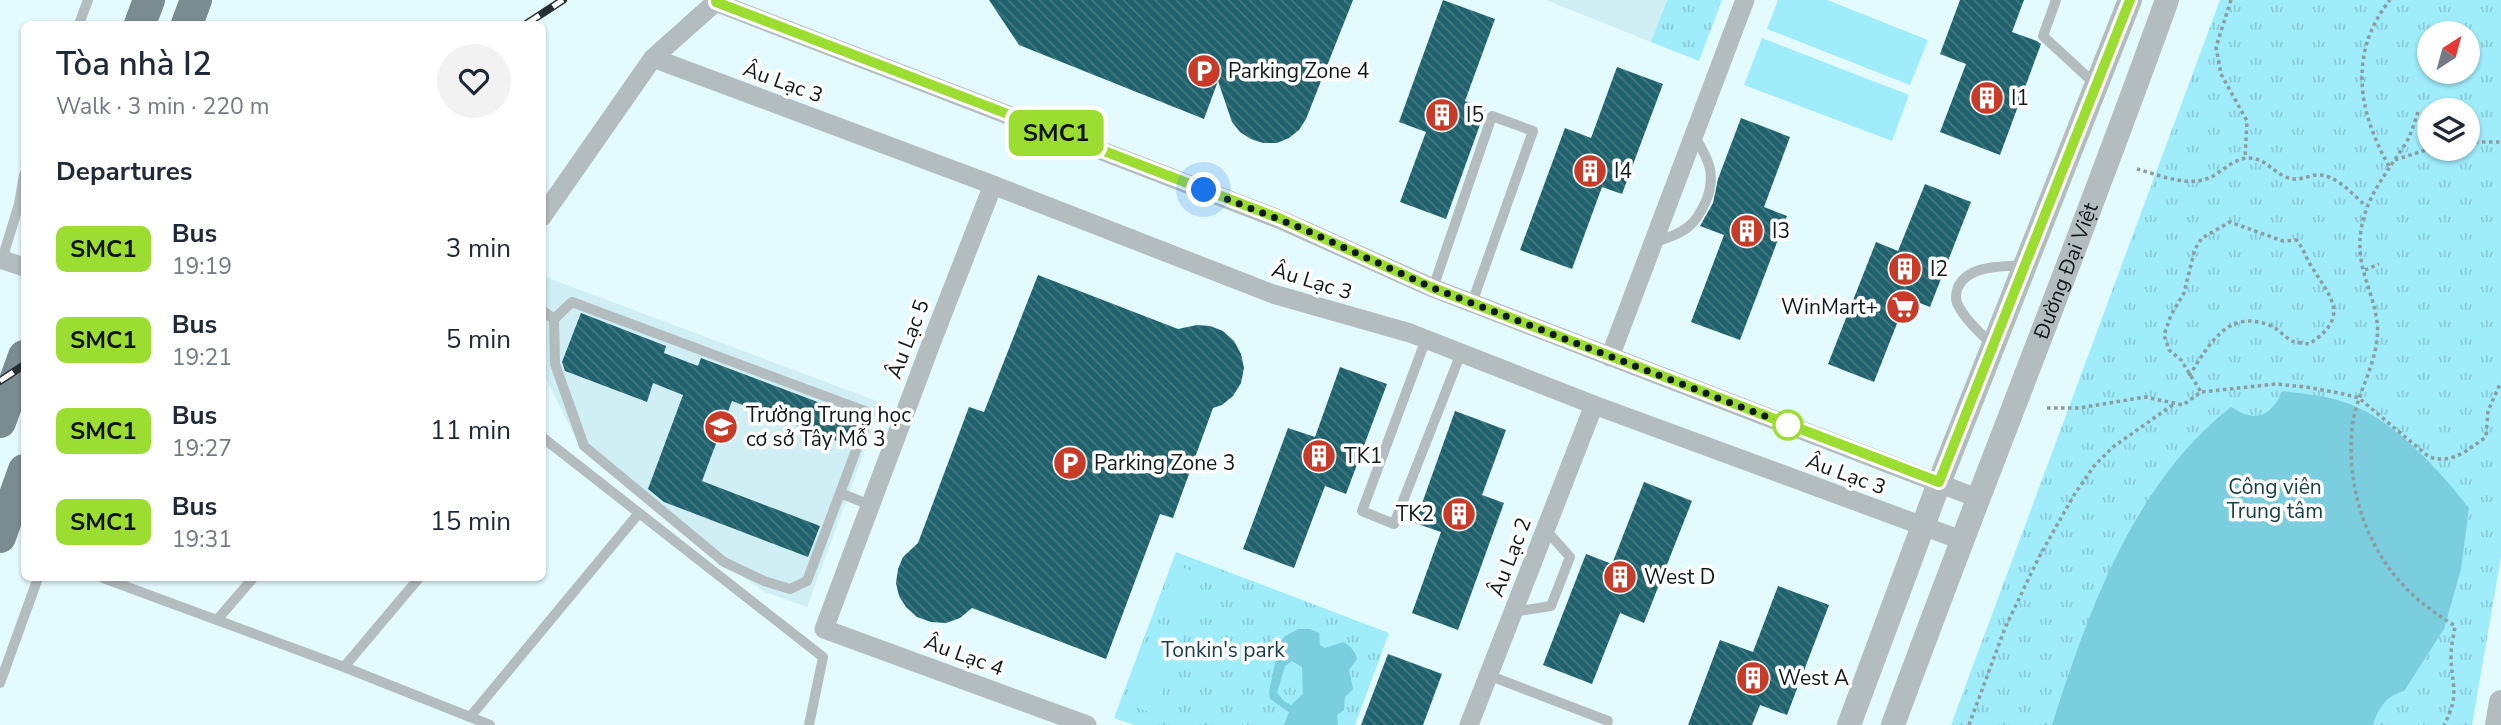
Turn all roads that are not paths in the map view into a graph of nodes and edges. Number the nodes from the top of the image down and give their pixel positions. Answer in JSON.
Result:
{"nodes":[{"id":1,"x":88,"y":0,"type":"edge"},
{"id":2,"x":196,"y":0,"type":"edge"},
{"id":3,"x":1745,"y":0,"type":"edge"},
{"id":4,"x":2056,"y":0,"type":"edge"},
{"id":5,"x":2130,"y":0,"type":"edge"},
{"id":6,"x":2167,"y":0,"type":"edge"},
{"id":7,"x":717,"y":1,"type":"edge"},
{"id":8,"x":80,"y":21,"type":"edge"},
{"id":9,"x":188,"y":21,"type":"edge"},
{"id":10,"x":653,"y":58,"type":"junction"},
{"id":11,"x":2096,"y":85,"type":"junction"},
{"id":12,"x":1694,"y":135,"type":"junction"},
{"id":13,"x":993,"y":185,"type":"junction"},
{"id":14,"x":21,"y":186,"type":"edge"},
{"id":15,"x":546,"y":211,"type":"edge"},
{"id":16,"x":1653,"y":243,"type":"junction"},
{"id":17,"x":1,"y":262,"type":"edge"},
{"id":18,"x":2025,"y":265,"type":"junction"},
{"id":19,"x":21,"y":266,"type":"edge"},
{"id":20,"x":1433,"y":288,"type":"junction"},
{"id":21,"x":1472,"y":303,"type":"junction"},
{"id":22,"x":546,"y":313,"type":"edge"},
{"id":23,"x":554,"y":318,"type":"junction"},
{"id":24,"x":1426,"y":340,"type":"junction"},
{"id":25,"x":1993,"y":346,"type":"junction"},
{"id":26,"x":1461,"y":353,"type":"junction"},
{"id":27,"x":1610,"y":357,"type":"junction"},
{"id":28,"x":21,"y":364,"type":"edge"},
{"id":29,"x":1594,"y":405,"type":"junction"},
{"id":30,"x":0,"y":422,"type":"edge"},
{"id":31,"x":546,"y":440,"type":"edge"},
{"id":32,"x":21,"y":478,"type":"edge"},
{"id":33,"x":1939,"y":482,"type":"junction"},
{"id":34,"x":840,"y":492,"type":"junction"},
{"id":35,"x":1977,"y":498,"type":"junction"},
{"id":36,"x":870,"y":505,"type":"junction"},
{"id":37,"x":639,"y":513,"type":"junction"},
{"id":38,"x":1923,"y":527,"type":"junction"},
{"id":39,"x":1545,"y":529,"type":"junction"},
{"id":40,"x":0,"y":537,"type":"edge"},
{"id":41,"x":1961,"y":540,"type":"junction"},
{"id":42,"x":37,"y":581,"type":"edge"},
{"id":43,"x":111,"y":581,"type":"edge"},
{"id":44,"x":250,"y":581,"type":"edge"},
{"id":45,"x":416,"y":581,"type":"edge"},
{"id":46,"x":1513,"y":612,"type":"junction"},
{"id":47,"x":217,"y":620,"type":"junction"},
{"id":48,"x":824,"y":629,"type":"joint"},
{"id":49,"x":344,"y":667,"type":"junction"},
{"id":50,"x":1488,"y":675,"type":"junction"},
{"id":51,"x":0,"y":683,"type":"edge"},
{"id":52,"x":2501,"y":702,"type":"edge"},
{"id":53,"x":470,"y":717,"type":"junction"},
{"id":54,"x":1608,"y":721,"type":"dead end"},
{"id":55,"x":490,"y":725,"type":"edge"},
{"id":56,"x":809,"y":725,"type":"edge"},
{"id":57,"x":1087,"y":725,"type":"edge"},
{"id":58,"x":1469,"y":725,"type":"edge"},
{"id":59,"x":1849,"y":725,"type":"edge"},
{"id":60,"x":1893,"y":725,"type":"edge"},
{"id":61,"x":2497,"y":725,"type":"edge"}],
"edges":[{"from":1,"to":8,"type":"lane"},
{"from":2,"to":9,"type":"main road"},
{"from":3,"to":12,"type":"street"},
{"from":4,"to":11,"type":"lane"},
{"from":5,"to":11,"type":"street","name":"Đường Đại Việt"},
{"from":6,"to":35,"type":"street","name":"Đường Đại Việt"},
{"from":7,"to":10,"type":"street"},
{"from":7,"to":20,"type":"street","name":"Âu Lạc 3"},
{"from":10,"to":13,"type":"street","name":"Âu Lạc 3"},
{"from":10,"to":15,"type":"street"},
{"from":11,"to":18,"type":"street","name":"Đường Đại Việt"},
{"from":12,"to":16,"type":"street"},
{"from":12,"to":16,"type":"lane"},
{"from":13,"to":24,"type":"street","name":"Âu Lạc 3"},
{"from":13,"to":36,"type":"street","name":"Âu Lạc 5"},
{"from":14,"to":17,"type":"lane"},
{"from":16,"to":27,"type":"street"},
{"from":17,"to":19,"type":"street"},
{"from":18,"to":25,"type":"street","name":"Đường Đại Việt"},
{"from":18,"to":25,"type":"lane"},
{"from":20,"to":21,"type":"street","name":"Âu Lạc 3"},
{"from":20,"to":21,"type":"lane"},
{"from":21,"to":27,"type":"street","name":"Âu Lạc 3"},
{"from":22,"to":23,"type":"lane"},
{"from":23,"to":34,"type":"lane"},
{"from":23,"to":34,"type":"lane"},
{"from":24,"to":26,"type":"street","name":"Âu Lạc 3"},
{"from":24,"to":26,"type":"lane"},
{"from":25,"to":33,"type":"street","name":"Đường Đại Việt"},
{"from":26,"to":29,"type":"street","name":"Âu Lạc 3"},
{"from":27,"to":33,"type":"street","name":"Âu Lạc 3"},
{"from":28,"to":30,"type":"main road"},
{"from":29,"to":38,"type":"street","name":"Âu Lạc 3"},
{"from":29,"to":39,"type":"street","name":"Âu Lạc 2"},
{"from":31,"to":37,"type":"lane"},
{"from":32,"to":40,"type":"main road"},
{"from":33,"to":35,"type":"street","name":"Âu Lạc 3"},
{"from":33,"to":38,"type":"street","name":"Đường Đại Việt"},
{"from":34,"to":36,"type":"lane"},
{"from":35,"to":41,"type":"street","name":"Đường Đại Việt"},
{"from":36,"to":48,"type":"street","name":"Âu Lạc 5"},
{"from":37,"to":53,"type":"lane"},
{"from":37,"to":56,"type":"lane"},
{"from":38,"to":41,"type":"street","name":"Âu Lạc 3"},
{"from":38,"to":59,"type":"street","name":"Đường Đại Việt"},
{"from":39,"to":46,"type":"street","name":"Âu Lạc 2"},
{"from":39,"to":46,"type":"lane"},
{"from":41,"to":60,"type":"street","name":"Đường Đại Việt"},
{"from":42,"to":51,"type":"lane"},
{"from":43,"to":47,"type":"lane"},
{"from":44,"to":47,"type":"lane"},
{"from":45,"to":49,"type":"lane"},
{"from":46,"to":50,"type":"street","name":"Âu Lạc 2"},
{"from":47,"to":49,"type":"lane"},
{"from":48,"to":57,"type":"street","name":"Âu Lạc 4"},
{"from":49,"to":53,"type":"lane"},
{"from":50,"to":54,"type":"lane"},
{"from":50,"to":58,"type":"street","name":"Âu Lạc 2"},
{"from":52,"to":61,"type":"street"},
{"from":53,"to":55,"type":"lane"}]}
